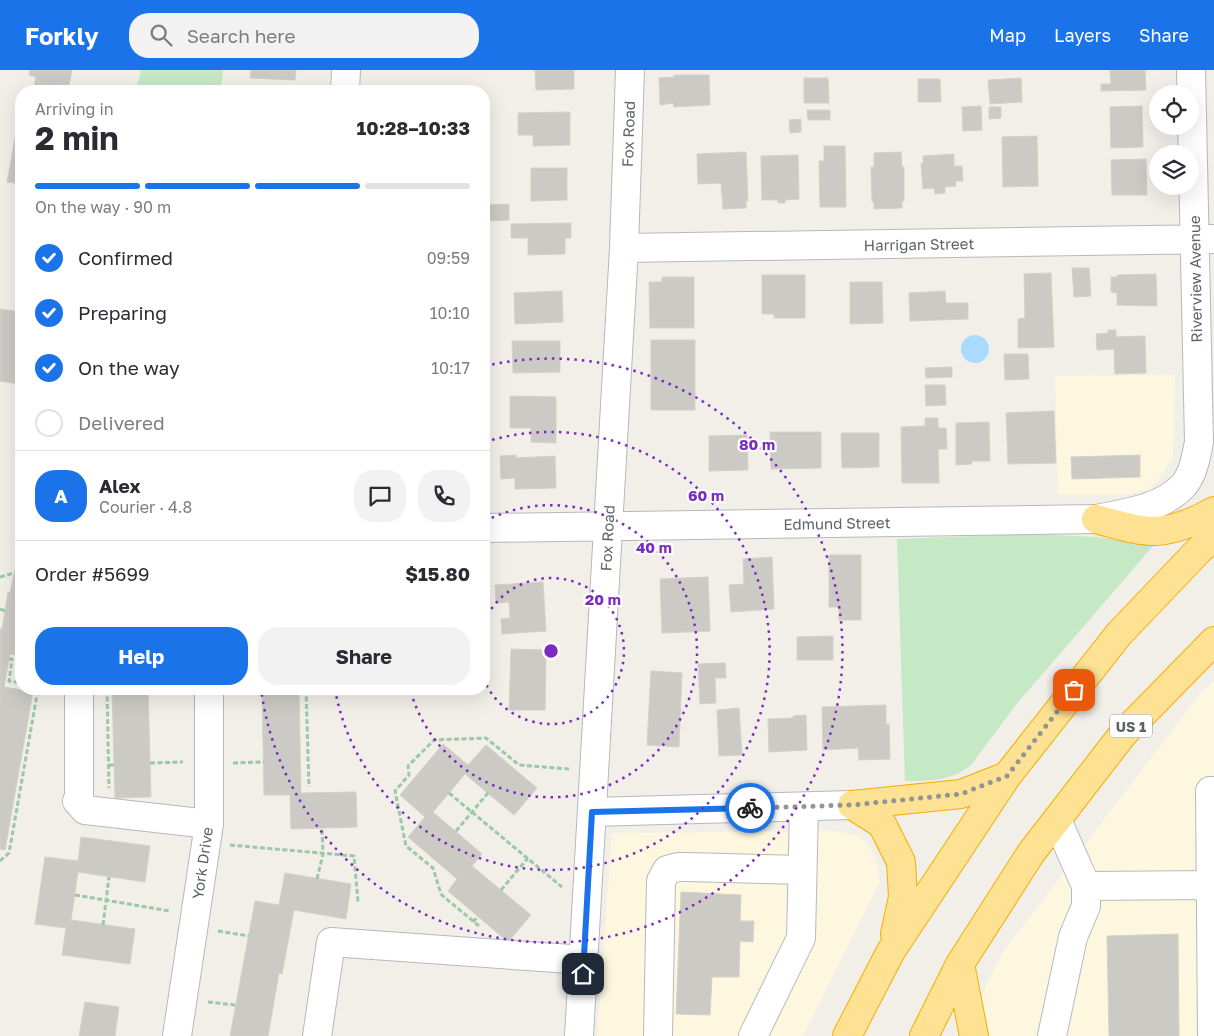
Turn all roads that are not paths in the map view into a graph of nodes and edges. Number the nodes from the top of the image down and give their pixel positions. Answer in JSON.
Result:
{"nodes":[{"id":1,"x":346,"y":70,"type":"edge"},
{"id":2,"x":630,"y":70,"type":"edge"},
{"id":3,"x":1191,"y":70,"type":"edge"},
{"id":4,"x":345,"y":85,"type":"edge"},
{"id":5,"x":1204,"y":240,"type":"edge"},
{"id":6,"x":624,"y":248,"type":"junction"},
{"id":7,"x":1183,"y":486,"type":"joint"},
{"id":8,"x":1214,"y":511,"type":"edge"},
{"id":9,"x":1096,"y":519,"type":"junction"},
{"id":10,"x":608,"y":526,"type":"junction"},
{"id":11,"x":490,"y":528,"type":"edge"},
{"id":12,"x":1214,"y":536,"type":"edge"},
{"id":13,"x":1214,"y":641,"type":"edge"},
{"id":14,"x":79,"y":695,"type":"edge"},
{"id":15,"x":220,"y":695,"type":"edge"},
{"id":16,"x":1007,"y":776,"type":"junction"},
{"id":17,"x":1212,"y":791,"type":"edge"},
{"id":18,"x":852,"y":805,"type":"junction"},
{"id":19,"x":804,"y":807,"type":"junction"},
{"id":20,"x":592,"y":812,"type":"junction"},
{"id":21,"x":1057,"y":820,"type":"junction"},
{"id":22,"x":208,"y":824,"type":"junction"},
{"id":23,"x":802,"y":870,"type":"junction"},
{"id":24,"x":1086,"y":886,"type":"junction"},
{"id":25,"x":1211,"y":886,"type":"junction"},
{"id":26,"x":891,"y":951,"type":"junction"},
{"id":27,"x":584,"y":960,"type":"junction"},
{"id":28,"x":960,"y":964,"type":"junction"},
{"id":29,"x":177,"y":1036,"type":"edge"},
{"id":30,"x":317,"y":1036,"type":"edge"},
{"id":31,"x":579,"y":1036,"type":"edge"},
{"id":32,"x":658,"y":1036,"type":"edge"},
{"id":33,"x":753,"y":1036,"type":"edge"},
{"id":34,"x":847,"y":1036,"type":"edge"},
{"id":35,"x":924,"y":1036,"type":"edge"},
{"id":36,"x":974,"y":1036,"type":"edge"},
{"id":37,"x":1052,"y":1036,"type":"edge"},
{"id":38,"x":1212,"y":1036,"type":"edge"}],
"edges":[{"from":1,"to":4,"type":"street"},
{"from":2,"to":6,"type":"street","name":"Fox Road"},
{"from":3,"to":5,"type":"street","name":"Riverview Avenue"},
{"from":5,"to":6,"type":"street","name":"Harrigan Street"},
{"from":5,"to":7,"type":"street","name":"Riverview Avenue"},
{"from":6,"to":10,"type":"street","name":"Fox Road"},
{"from":7,"to":9,"type":"street","name":"Edmund Street"},
{"from":8,"to":9,"type":"highway"},
{"from":9,"to":10,"type":"street","name":"Edmund Street"},
{"from":10,"to":11,"type":"street","name":"Edmund Street"},
{"from":10,"to":20,"type":"street","name":"Fox Road"},
{"from":12,"to":16,"type":"highway"},
{"from":13,"to":21,"type":"highway","number":"US 1"},
{"from":14,"to":22,"type":"street"},
{"from":15,"to":22,"type":"street","name":"York Drive"},
{"from":16,"to":18,"type":"highway"},
{"from":16,"to":26,"type":"highway"},
{"from":17,"to":25,"type":"street"},
{"from":18,"to":19,"type":"street"},
{"from":18,"to":26,"type":"highway"},
{"from":19,"to":20,"type":"street"},
{"from":19,"to":23,"type":"street"},
{"from":20,"to":27,"type":"street","name":"Fox Road"},
{"from":21,"to":24,"type":"street"},
{"from":21,"to":28,"type":"highway","number":"US 1"},
{"from":22,"to":29,"type":"street","name":"York Drive"},
{"from":23,"to":32,"type":"street"},
{"from":23,"to":33,"type":"street"},
{"from":24,"to":25,"type":"street"},
{"from":24,"to":37,"type":"street"},
{"from":25,"to":38,"type":"street"},
{"from":26,"to":34,"type":"highway"},
{"from":27,"to":30,"type":"street"},
{"from":27,"to":31,"type":"street","name":"Fox Road"},
{"from":28,"to":35,"type":"highway","number":"US 1"},
{"from":28,"to":36,"type":"highway"}]}
